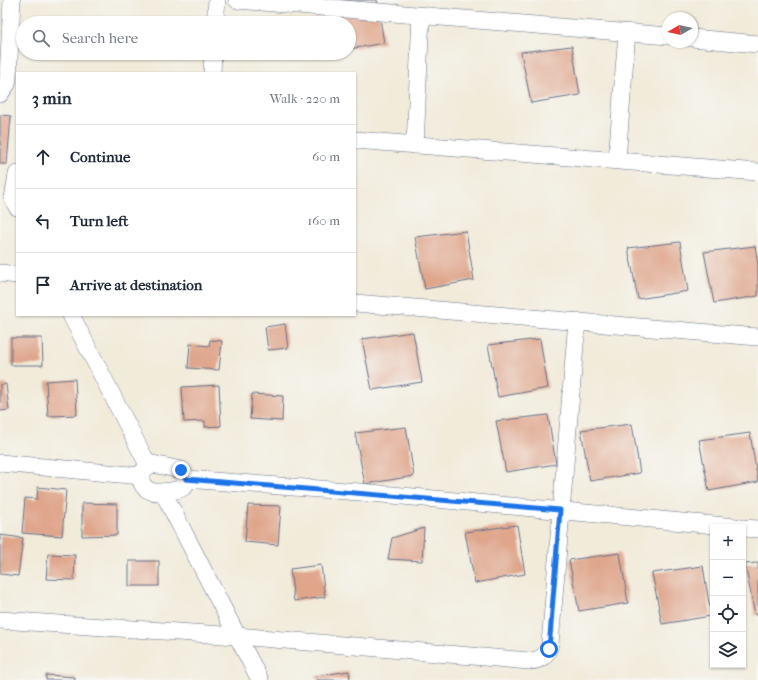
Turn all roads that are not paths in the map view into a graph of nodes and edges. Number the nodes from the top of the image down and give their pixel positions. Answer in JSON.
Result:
{"nodes":[{"id":1,"x":12,"y":0,"type":"edge"},
{"id":2,"x":217,"y":0,"type":"edge"},
{"id":3,"x":237,"y":0,"type":"edge"},
{"id":4,"x":216,"y":16,"type":"edge"},
{"id":5,"x":421,"y":16,"type":"junction"},
{"id":6,"x":627,"y":32,"type":"junction"},
{"id":7,"x":662,"y":35,"type":"edge"},
{"id":8,"x":698,"y":39,"type":"edge"},
{"id":9,"x":758,"y":44,"type":"edge"},
{"id":10,"x":213,"y":60,"type":"edge"},
{"id":11,"x":212,"y":72,"type":"edge"},
{"id":12,"x":8,"y":90,"type":"edge"},
{"id":13,"x":356,"y":140,"type":"edge"},
{"id":14,"x":415,"y":145,"type":"junction"},
{"id":15,"x":617,"y":160,"type":"junction"},
{"id":16,"x":758,"y":172,"type":"edge"},
{"id":17,"x":16,"y":180,"type":"edge"},
{"id":18,"x":16,"y":205,"type":"edge"},
{"id":19,"x":0,"y":273,"type":"edge"},
{"id":20,"x":16,"y":275,"type":"edge"},
{"id":21,"x":356,"y":303,"type":"edge"},
{"id":22,"x":71,"y":316,"type":"edge"},
{"id":23,"x":577,"y":321,"type":"junction"},
{"id":24,"x":758,"y":336,"type":"edge"},
{"id":25,"x":0,"y":463,"type":"edge"},
{"id":26,"x":144,"y":471,"type":"junction"},
{"id":27,"x":186,"y":479,"type":"junction"},
{"id":28,"x":163,"y":492,"type":"junction"},
{"id":29,"x":560,"y":510,"type":"junction"},
{"id":30,"x":710,"y":524,"type":"edge"},
{"id":31,"x":746,"y":528,"type":"edge"},
{"id":32,"x":758,"y":529,"type":"edge"},
{"id":33,"x":0,"y":620,"type":"edge"},
{"id":34,"x":237,"y":636,"type":"junction"},
{"id":35,"x":260,"y":680,"type":"edge"}],
"edges":[{"from":1,"to":12,"type":"street"},
{"from":2,"to":4,"type":"street"},
{"from":3,"to":5,"type":"street"},
{"from":5,"to":6,"type":"street"},
{"from":5,"to":14,"type":"street"},
{"from":6,"to":7,"type":"street"},
{"from":6,"to":15,"type":"street"},
{"from":8,"to":9,"type":"street"},
{"from":10,"to":11,"type":"street"},
{"from":13,"to":14,"type":"street"},
{"from":14,"to":15,"type":"street"},
{"from":15,"to":16,"type":"street"},
{"from":17,"to":18,"type":"street"},
{"from":19,"to":20,"type":"street"},
{"from":21,"to":23,"type":"street"},
{"from":22,"to":26,"type":"street"},
{"from":23,"to":24,"type":"street"},
{"from":23,"to":29,"type":"street"},
{"from":25,"to":26,"type":"street"},
{"from":26,"to":27,"type":"street"},
{"from":26,"to":28,"type":"street"},
{"from":27,"to":28,"type":"street"},
{"from":27,"to":29,"type":"street"},
{"from":28,"to":34,"type":"street"},
{"from":29,"to":30,"type":"street"},
{"from":29,"to":34,"type":"street"},
{"from":31,"to":32,"type":"street"},
{"from":33,"to":34,"type":"street"},
{"from":34,"to":35,"type":"street"}]}
